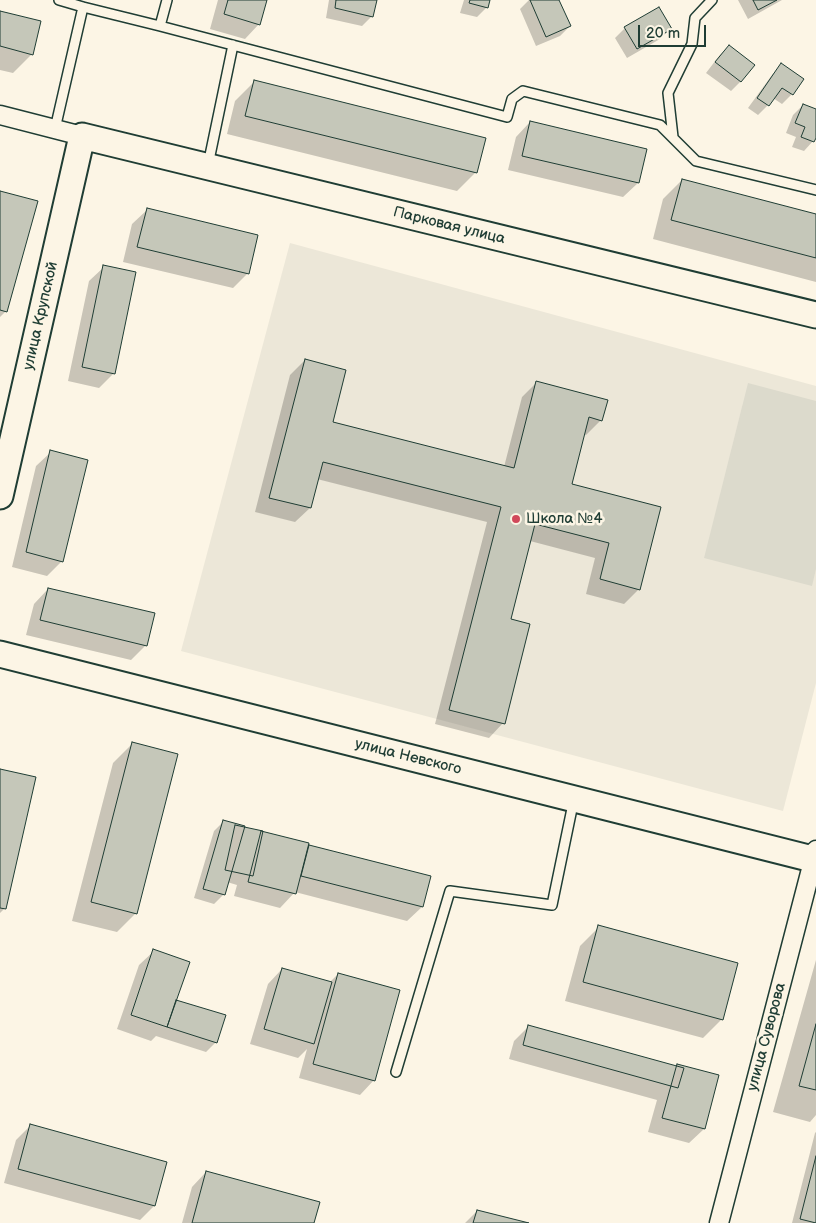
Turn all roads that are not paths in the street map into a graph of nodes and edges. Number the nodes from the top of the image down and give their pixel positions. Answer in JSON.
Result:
{"nodes":[{"id":1,"x":59,"y":0,"type":"edge"},
{"id":2,"x":167,"y":0,"type":"edge"},
{"id":3,"x":712,"y":0,"type":"edge"},
{"id":4,"x":83,"y":7,"type":"junction"},
{"id":5,"x":160,"y":26,"type":"junction"},
{"id":6,"x":233,"y":45,"type":"junction"},
{"id":7,"x":0,"y":115,"type":"edge"},
{"id":8,"x":55,"y":129,"type":"junction"},
{"id":9,"x":82,"y":136,"type":"junction"},
{"id":10,"x":673,"y":137,"type":"junction"},
{"id":11,"x":208,"y":167,"type":"junction"},
{"id":12,"x":816,"y":190,"type":"edge"},
{"id":13,"x":816,"y":315,"type":"edge"},
{"id":14,"x":0,"y":496,"type":"edge"},
{"id":15,"x":0,"y":654,"type":"edge"},
{"id":16,"x":574,"y":799,"type":"junction"},
{"id":17,"x":815,"y":856,"type":"edge"},
{"id":18,"x":396,"y":1072,"type":"dead end"},
{"id":19,"x":722,"y":1222,"type":"edge"}],
"edges":[{"from":1,"to":4,"type":"lane"},
{"from":2,"to":5,"type":"lane"},
{"from":3,"to":10,"type":"lane"},
{"from":4,"to":5,"type":"lane"},
{"from":4,"to":8,"type":"lane"},
{"from":5,"to":6,"type":"lane"},
{"from":6,"to":10,"type":"lane"},
{"from":6,"to":11,"type":"lane"},
{"from":7,"to":8,"type":"street"},
{"from":8,"to":9,"type":"street"},
{"from":9,"to":11,"type":"main road","name":"Парковая улица"},
{"from":9,"to":14,"type":"main road","name":"улица Крупской"},
{"from":10,"to":12,"type":"lane"},
{"from":11,"to":13,"type":"main road","name":"Парковая улица"},
{"from":15,"to":16,"type":"main road","name":"улица Невского"},
{"from":16,"to":17,"type":"main road","name":"улица Невского"},
{"from":16,"to":18,"type":"lane"},
{"from":17,"to":19,"type":"street","name":"улица Суворова"}]}
